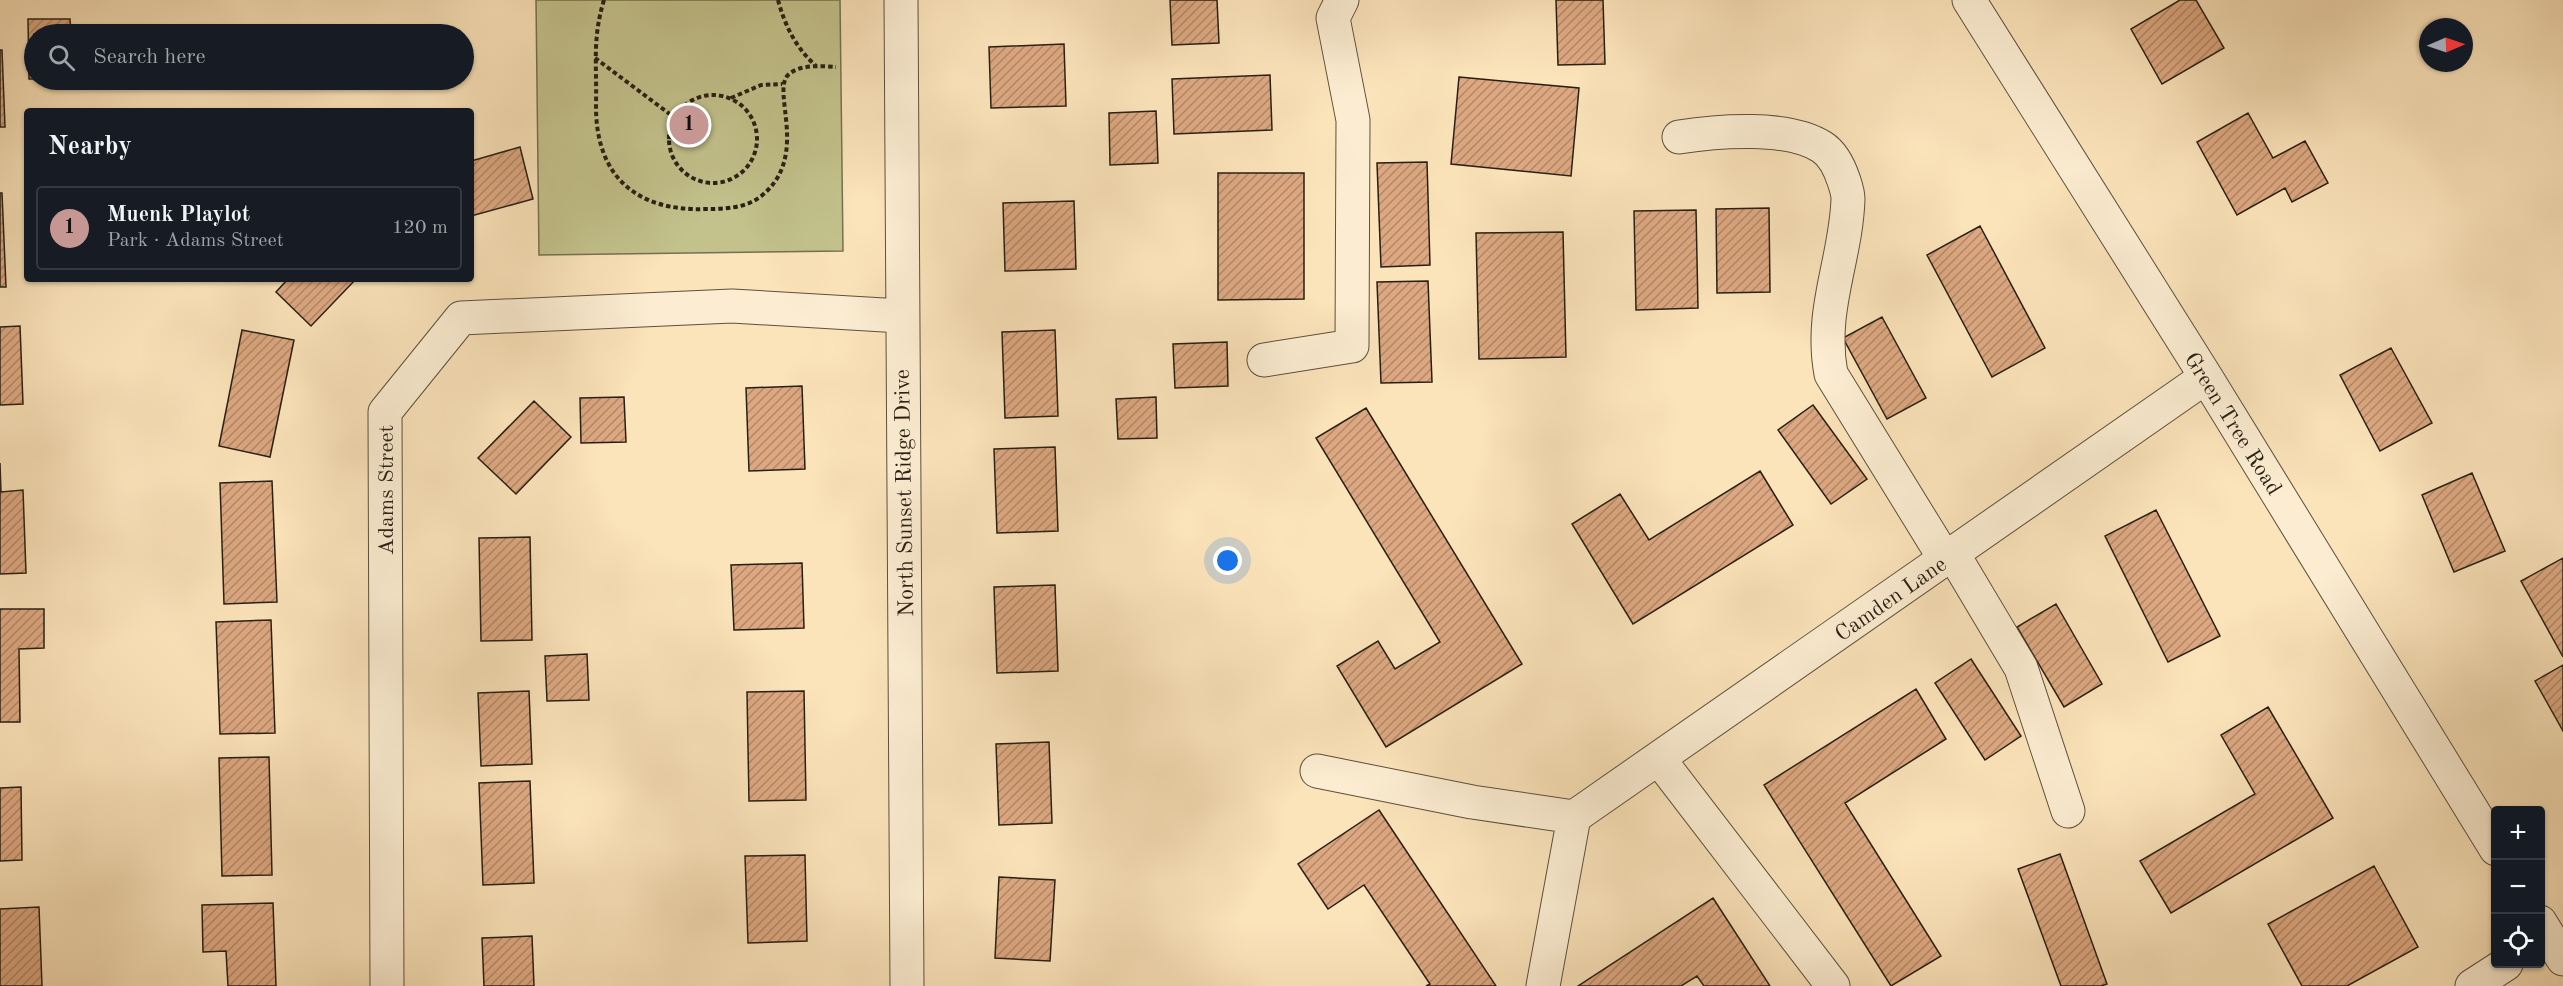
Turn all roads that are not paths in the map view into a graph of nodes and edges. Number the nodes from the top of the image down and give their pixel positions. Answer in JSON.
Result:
{"nodes":[{"id":1,"x":901,"y":0,"type":"edge"},
{"id":2,"x":1342,"y":0,"type":"edge"},
{"id":3,"x":1969,"y":0,"type":"edge"},
{"id":4,"x":1679,"y":136,"type":"dead end"},
{"id":5,"x":901,"y":316,"type":"junction"},
{"id":6,"x":1264,"y":360,"type":"dead end"},
{"id":7,"x":2206,"y":377,"type":"junction"},
{"id":8,"x":1949,"y":557,"type":"junction"},
{"id":9,"x":1659,"y":759,"type":"junction"},
{"id":10,"x":1317,"y":771,"type":"dead end"},
{"id":11,"x":2067,"y":811,"type":"dead end"},
{"id":12,"x":1574,"y":818,"type":"junction"},
{"id":13,"x":2491,"y":841,"type":"edge"},
{"id":14,"x":2499,"y":968,"type":"edge"},
{"id":15,"x":387,"y":986,"type":"edge"},
{"id":16,"x":908,"y":986,"type":"edge"},
{"id":17,"x":1543,"y":986,"type":"edge"},
{"id":18,"x":1833,"y":986,"type":"edge"},
{"id":19,"x":2472,"y":986,"type":"edge"}],
"edges":[{"from":1,"to":5,"type":"street","name":"North Sunset Ridge Drive"},
{"from":2,"to":6,"type":"street"},
{"from":3,"to":7,"type":"street","name":"Green Tree Road"},
{"from":4,"to":8,"type":"street"},
{"from":5,"to":15,"type":"street","name":"Adams Street"},
{"from":5,"to":16,"type":"street","name":"North Sunset Ridge Drive"},
{"from":7,"to":8,"type":"street","name":"Camden Lane"},
{"from":7,"to":13,"type":"street","name":"Green Tree Road"},
{"from":8,"to":9,"type":"street","name":"Camden Lane"},
{"from":8,"to":11,"type":"street"},
{"from":9,"to":12,"type":"street","name":"Camden Lane"},
{"from":9,"to":18,"type":"street"},
{"from":10,"to":12,"type":"street"},
{"from":12,"to":17,"type":"street"},
{"from":14,"to":19,"type":"street"}]}
